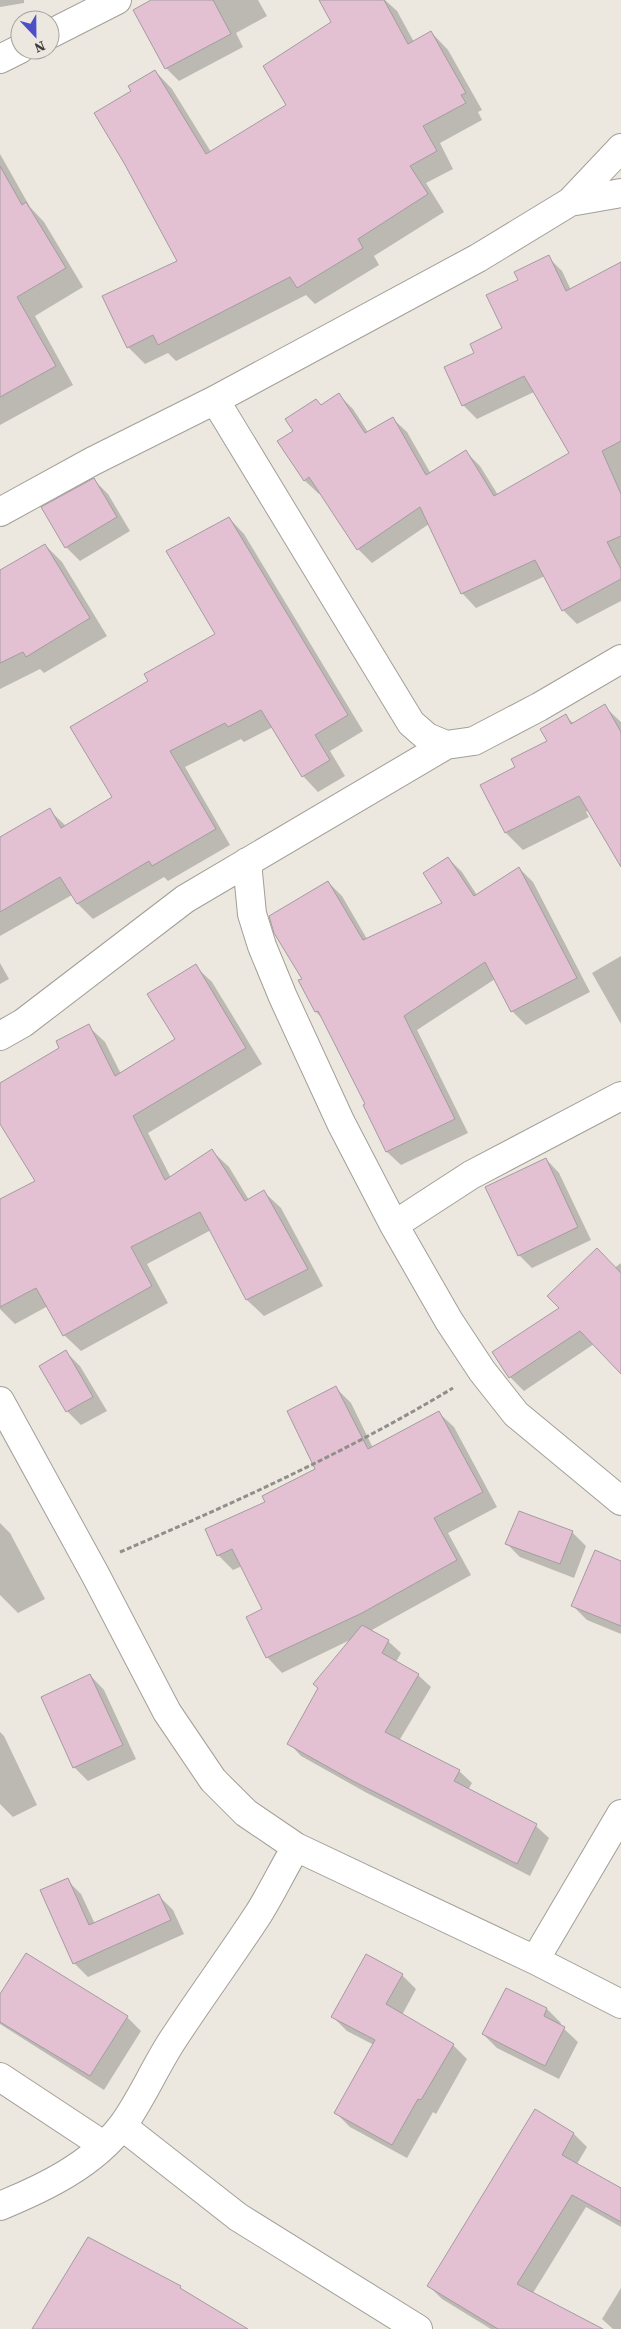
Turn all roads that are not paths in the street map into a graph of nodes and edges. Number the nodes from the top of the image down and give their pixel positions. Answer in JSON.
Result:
{"nodes":[{"id":1,"x":118,"y":0,"type":"edge"},
{"id":2,"x":60,"y":29,"type":"edge"},
{"id":3,"x":621,"y":148,"type":"edge"},
{"id":4,"x":621,"y":193,"type":"edge"},
{"id":5,"x":570,"y":202,"type":"junction"},
{"id":6,"x":215,"y":400,"type":"junction"},
{"id":7,"x":0,"y":512,"type":"edge"},
{"id":8,"x":621,"y":659,"type":"edge"},
{"id":9,"x":446,"y":745,"type":"junction"},
{"id":10,"x":247,"y":862,"type":"junction"},
{"id":11,"x":0,"y":1036,"type":"edge"},
{"id":12,"x":621,"y":1096,"type":"edge"},
{"id":13,"x":394,"y":1225,"type":"junction"},
{"id":14,"x":0,"y":1401,"type":"edge"},
{"id":15,"x":621,"y":1501,"type":"edge"},
{"id":16,"x":621,"y":1814,"type":"edge"},
{"id":17,"x":296,"y":1847,"type":"junction"},
{"id":18,"x":535,"y":1960,"type":"junction"},
{"id":19,"x":621,"y":2004,"type":"edge"},
{"id":20,"x":0,"y":2077,"type":"edge"},
{"id":21,"x":122,"y":2126,"type":"junction"},
{"id":22,"x":103,"y":2145,"type":"junction"},
{"id":23,"x":0,"y":2206,"type":"edge"},
{"id":24,"x":418,"y":2329,"type":"edge"}],
"edges":[{"from":1,"to":2,"type":"street"},
{"from":3,"to":5,"type":"street"},
{"from":4,"to":5,"type":"street"},
{"from":5,"to":6,"type":"street"},
{"from":6,"to":7,"type":"street"},
{"from":6,"to":9,"type":"street"},
{"from":8,"to":9,"type":"street"},
{"from":9,"to":10,"type":"street"},
{"from":10,"to":11,"type":"street"},
{"from":10,"to":13,"type":"street"},
{"from":12,"to":13,"type":"street"},
{"from":13,"to":15,"type":"street"},
{"from":14,"to":17,"type":"street"},
{"from":16,"to":18,"type":"street"},
{"from":17,"to":18,"type":"street"},
{"from":17,"to":21,"type":"street"},
{"from":18,"to":19,"type":"street"},
{"from":20,"to":22,"type":"street"},
{"from":21,"to":22,"type":"street"},
{"from":21,"to":24,"type":"street"},
{"from":22,"to":23,"type":"street"}]}
